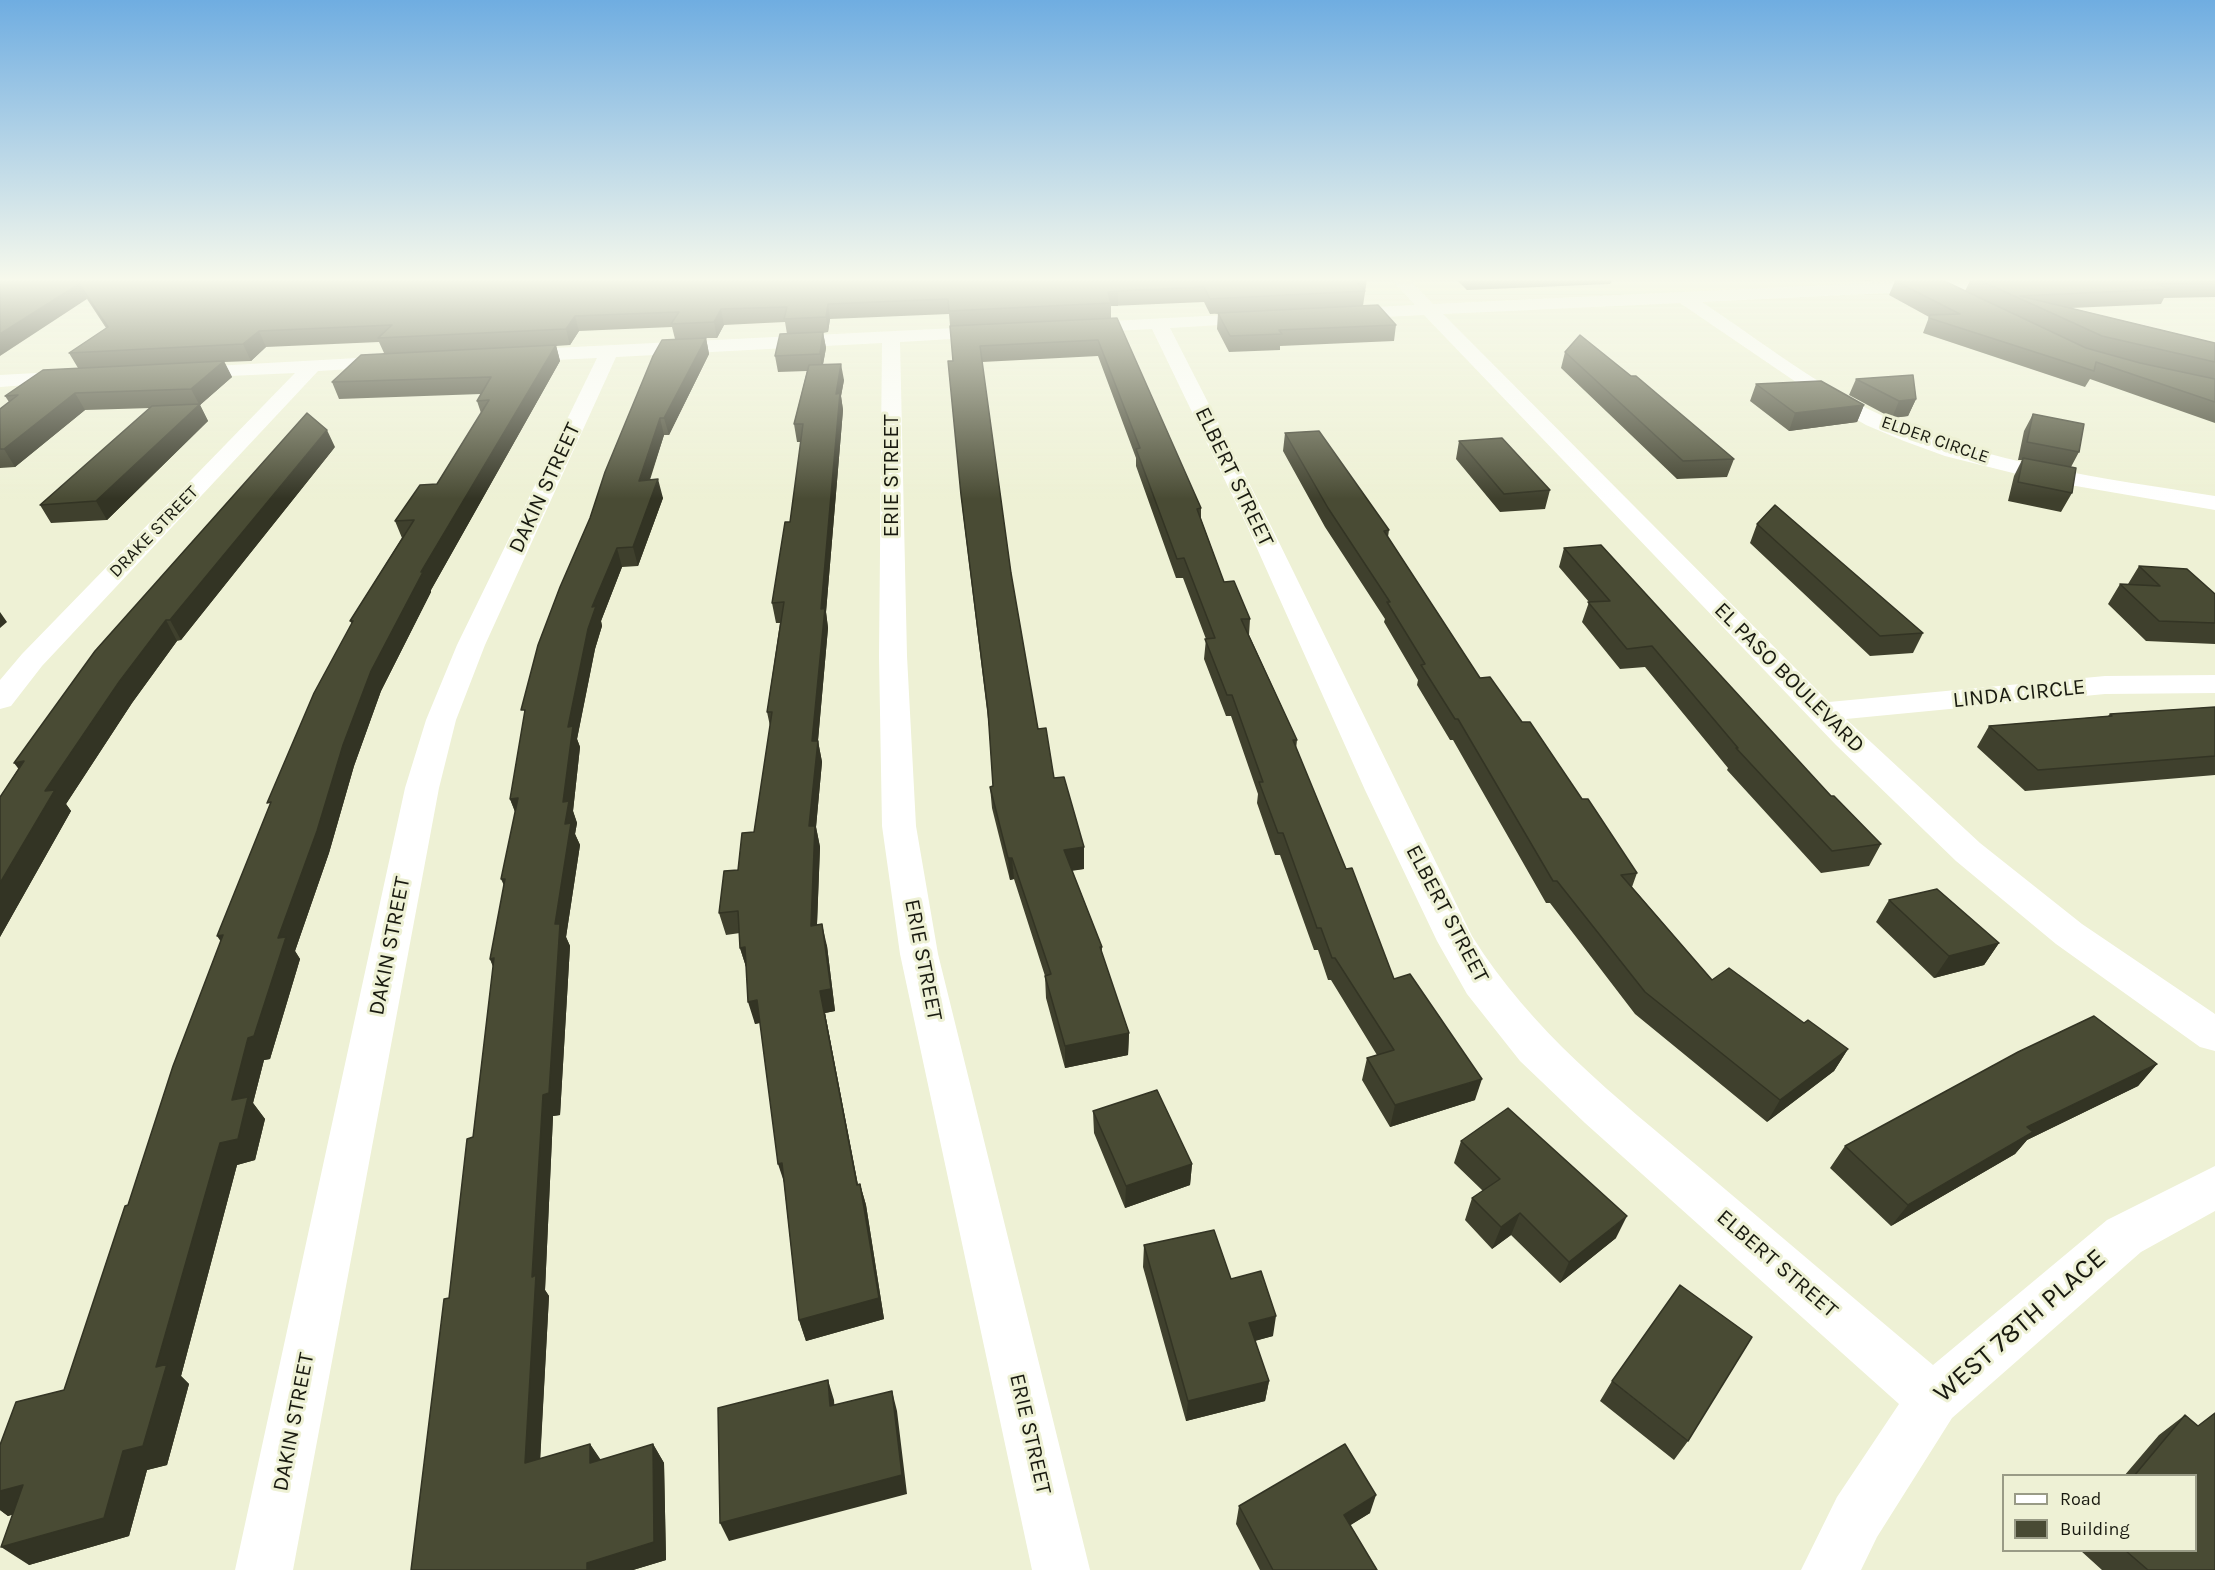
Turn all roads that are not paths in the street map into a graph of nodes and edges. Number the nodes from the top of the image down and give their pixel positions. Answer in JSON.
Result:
{"nodes":[{"id":1,"x":604,"y":352,"type":"edge"},
{"id":2,"x":609,"y":352,"type":"edge"},
{"id":3,"x":891,"y":352,"type":"edge"},
{"id":4,"x":1173,"y":352,"type":"edge"},
{"id":5,"x":1469,"y":352,"type":"edge"},
{"id":6,"x":1767,"y":352,"type":"edge"},
{"id":7,"x":490,"y":358,"type":"edge"},
{"id":8,"x":407,"y":362,"type":"edge"},
{"id":9,"x":312,"y":366,"type":"junction"},
{"id":10,"x":170,"y":373,"type":"edge"},
{"id":11,"x":87,"y":377,"type":"edge"},
{"id":12,"x":5,"y":384,"type":"edge"},
{"id":13,"x":2215,"y":503,"type":"edge"},
{"id":14,"x":2215,"y":684,"type":"edge"},
{"id":15,"x":0,"y":700,"type":"edge"},
{"id":16,"x":1823,"y":712,"type":"junction"},
{"id":17,"x":2215,"y":1035,"type":"edge"},
{"id":18,"x":2215,"y":1187,"type":"edge"},
{"id":19,"x":1933,"y":1399,"type":"junction"},
{"id":20,"x":264,"y":1570,"type":"edge"},
{"id":21,"x":1061,"y":1570,"type":"edge"},
{"id":22,"x":1830,"y":1570,"type":"edge"}],
"edges":[{"from":1,"to":7,"type":"street"},
{"from":2,"to":20,"type":"street","name":"DAKIN STREET"},
{"from":3,"to":21,"type":"street","name":"ERIE STREET"},
{"from":4,"to":19,"type":"street","name":"ELBERT STREET"},
{"from":5,"to":16,"type":"street","name":"EL PASO BOULEVARD"},
{"from":6,"to":13,"type":"street","name":"ELDER CIRCLE"},
{"from":8,"to":9,"type":"street"},
{"from":9,"to":10,"type":"street"},
{"from":9,"to":15,"type":"street","name":"DRAKE STREET"},
{"from":11,"to":12,"type":"street"},
{"from":14,"to":16,"type":"street","name":"LINDA CIRCLE"},
{"from":16,"to":17,"type":"street","name":"EL PASO BOULEVARD"},
{"from":18,"to":19,"type":"street","name":"WEST 78TH PLACE"},
{"from":19,"to":22,"type":"street","name":"WEST 78TH PLACE"}]}
